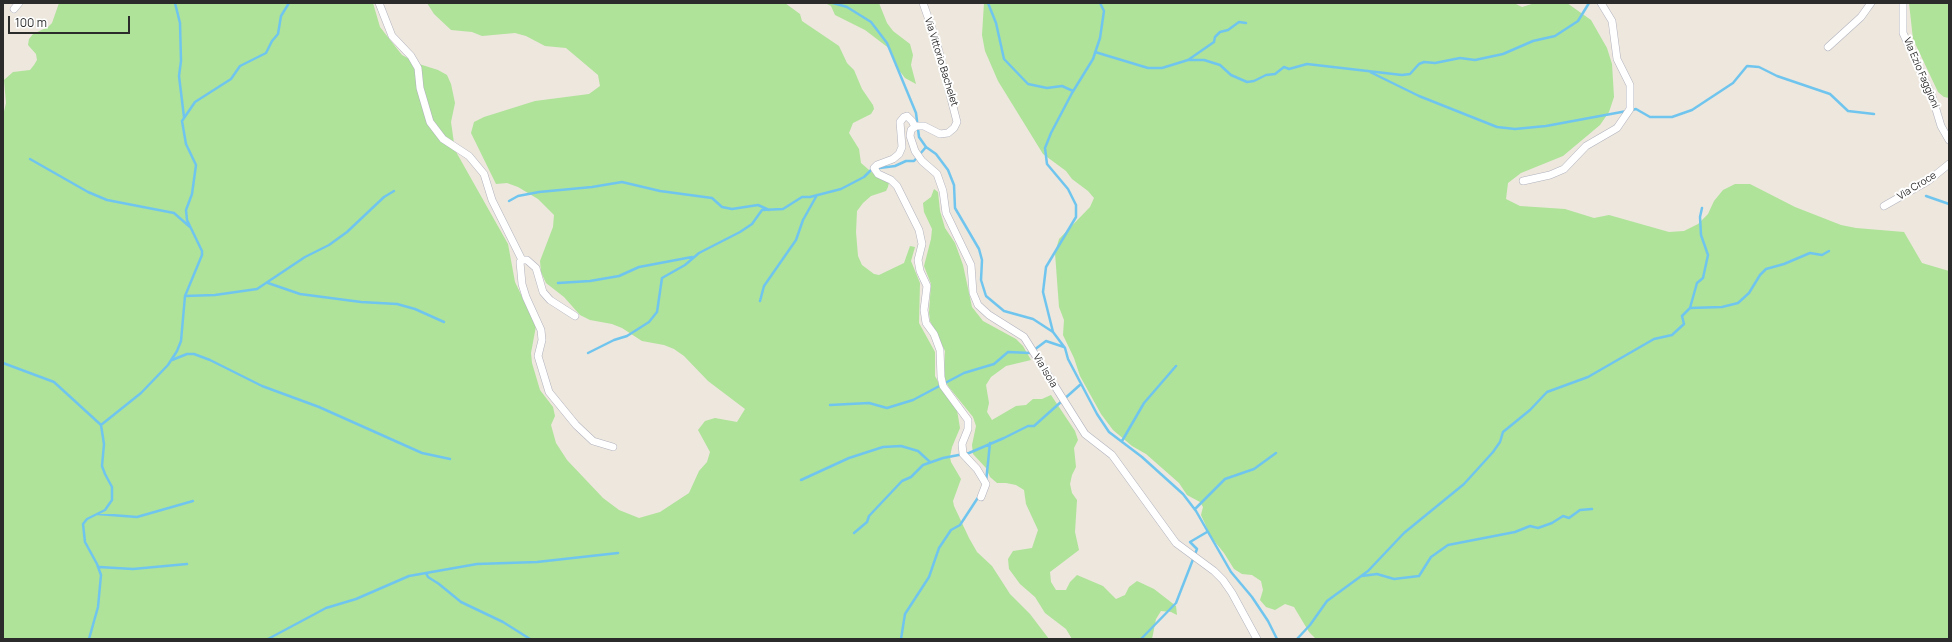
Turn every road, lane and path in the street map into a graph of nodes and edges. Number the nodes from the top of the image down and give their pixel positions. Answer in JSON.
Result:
{"nodes":[{"id":1,"x":19,"y":3,"type":"edge"},
{"id":2,"x":379,"y":3,"type":"edge"},
{"id":3,"x":923,"y":3,"type":"edge"},
{"id":4,"x":1601,"y":3,"type":"edge"},
{"id":5,"x":1871,"y":3,"type":"edge"},
{"id":6,"x":1904,"y":3,"type":"edge"},
{"id":7,"x":14,"y":9,"type":"dead end"},
{"id":8,"x":1828,"y":47,"type":"dead end"},
{"id":9,"x":915,"y":127,"type":"junction"},
{"id":10,"x":1949,"y":140,"type":"edge"},
{"id":11,"x":1949,"y":164,"type":"edge"},
{"id":12,"x":1522,"y":181,"type":"dead end"},
{"id":13,"x":1884,"y":206,"type":"dead end"},
{"id":14,"x":522,"y":260,"type":"junction"},
{"id":15,"x":575,"y":316,"type":"dead end"},
{"id":16,"x":613,"y":447,"type":"dead end"},
{"id":17,"x":981,"y":497,"type":"dead end"},
{"id":18,"x":1257,"y":639,"type":"edge"}],
"edges":[{"from":1,"to":7,"type":"street"},
{"from":2,"to":14,"type":"street"},
{"from":3,"to":9,"type":"street","name":"Via Vittorio Bachelet"},
{"from":4,"to":12,"type":"street"},
{"from":5,"to":8,"type":"street"},
{"from":6,"to":10,"type":"street","name":"Via Ezio Faggioni"},
{"from":9,"to":17,"type":"street"},
{"from":9,"to":18,"type":"street","name":"Via Isola"},
{"from":11,"to":13,"type":"street","name":"Via Croce"},
{"from":14,"to":15,"type":"street"},
{"from":14,"to":16,"type":"street"}]}
